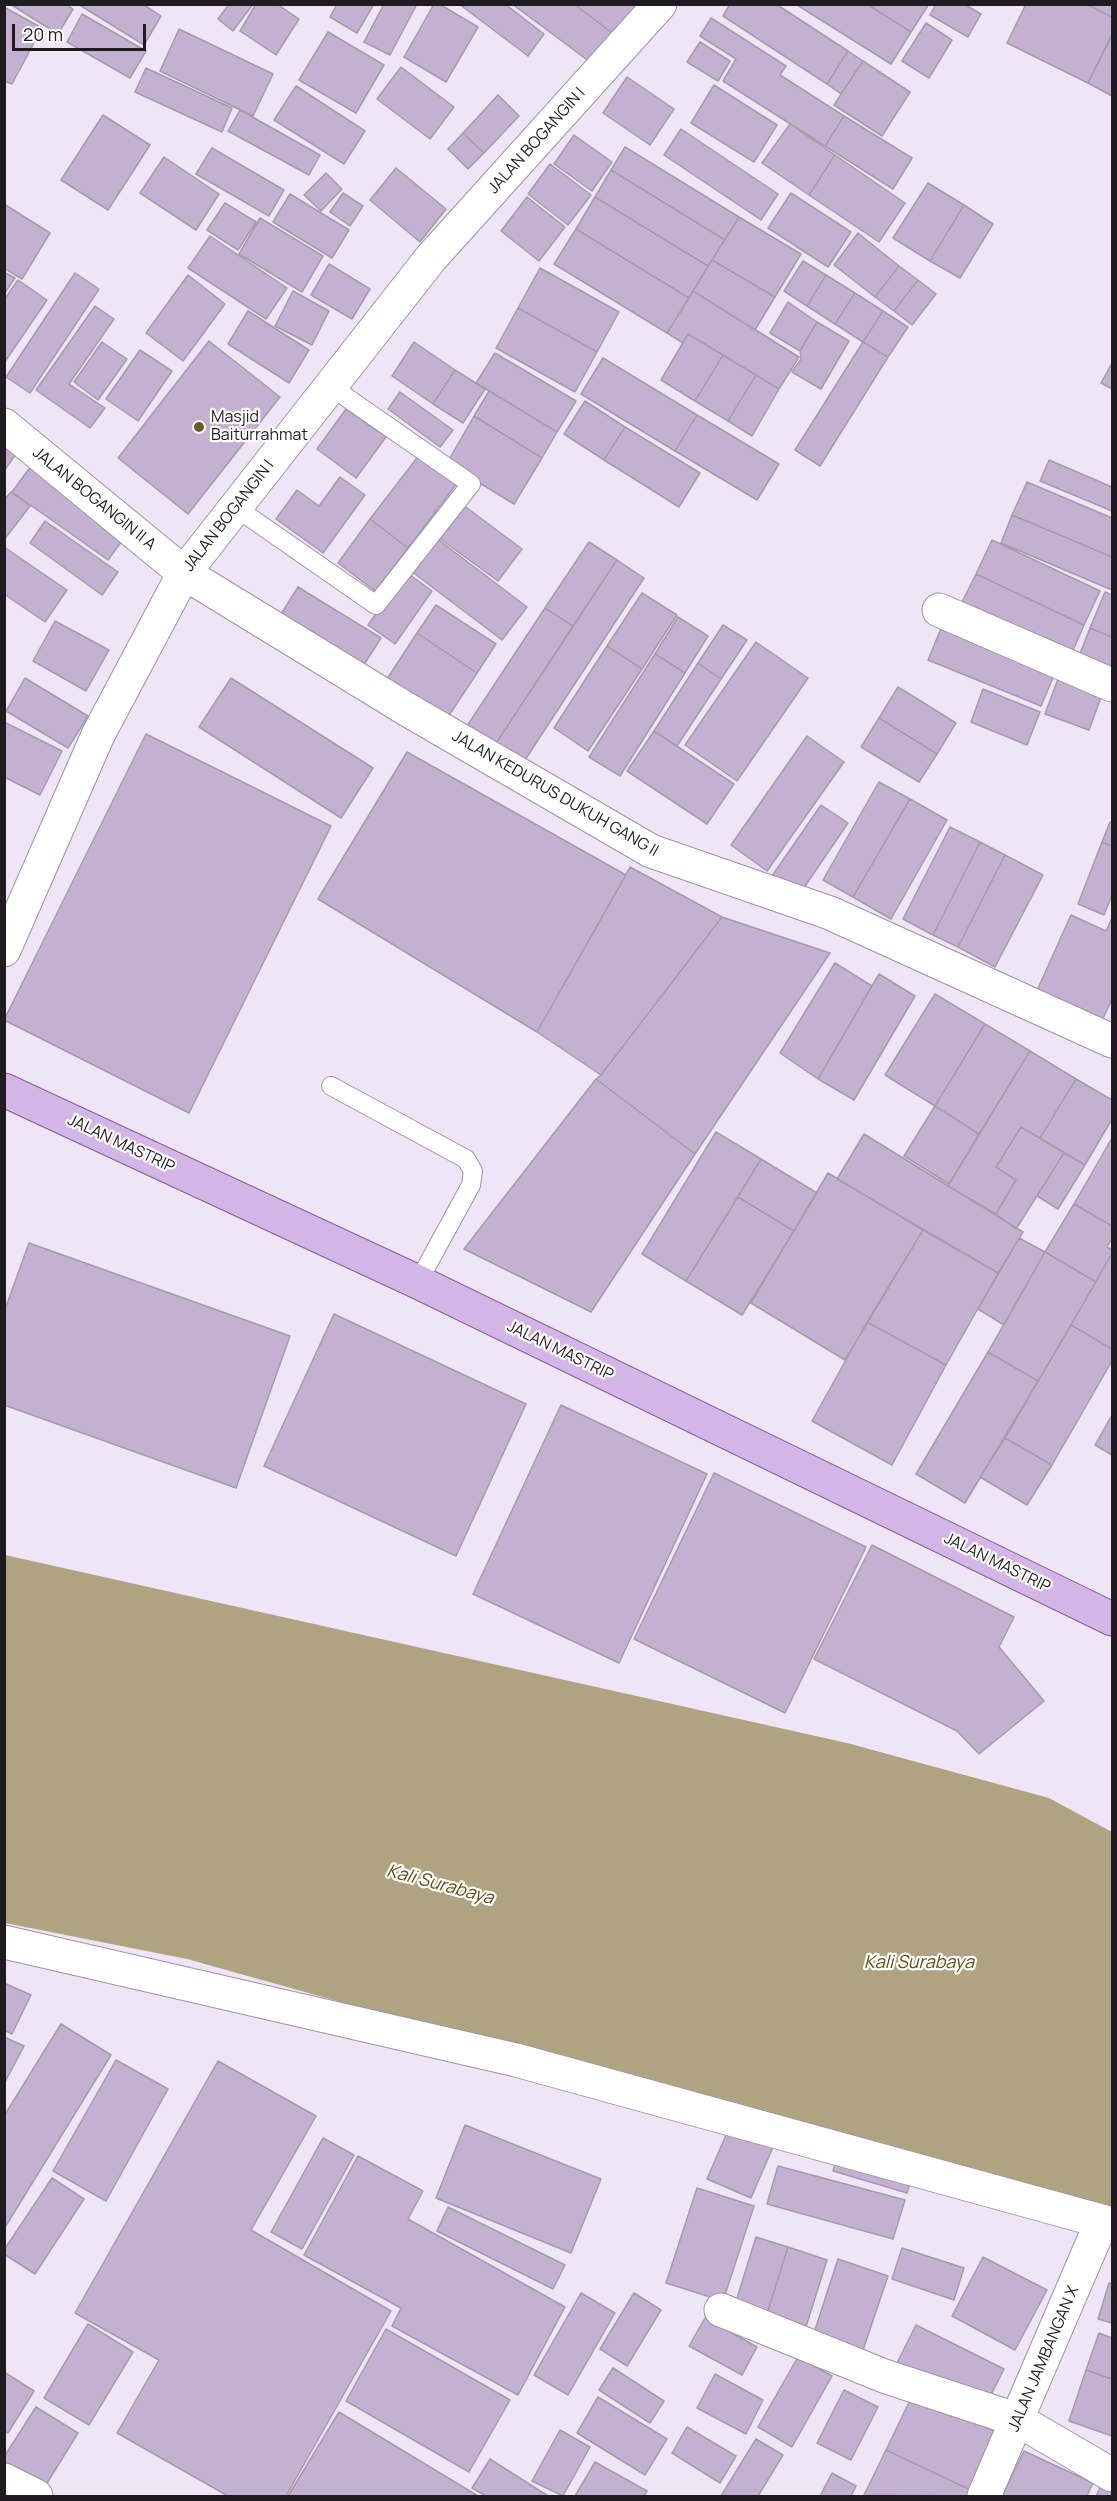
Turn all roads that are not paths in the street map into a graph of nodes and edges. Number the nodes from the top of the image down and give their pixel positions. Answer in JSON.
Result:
{"nodes":[{"id":1,"x":660,"y":4,"type":"edge"},
{"id":2,"x":330,"y":387,"type":"junction"},
{"id":3,"x":4,"y":425,"type":"edge"},
{"id":4,"x":236,"y":507,"type":"junction"},
{"id":5,"x":184,"y":573,"type":"junction"},
{"id":6,"x":939,"y":610,"type":"dead end"},
{"id":7,"x":1113,"y":685,"type":"edge"},
{"id":8,"x":4,"y":950,"type":"edge"},
{"id":9,"x":1113,"y":1041,"type":"edge"},
{"id":10,"x":331,"y":1086,"type":"dead end"},
{"id":11,"x":4,"y":1090,"type":"edge"},
{"id":12,"x":418,"y":1282,"type":"junction"},
{"id":13,"x":1113,"y":1619,"type":"edge"},
{"id":14,"x":4,"y":1942,"type":"edge"},
{"id":15,"x":1107,"y":2222,"type":"edge"},
{"id":16,"x":721,"y":2310,"type":"dead end"},
{"id":17,"x":1018,"y":2420,"type":"junction"},
{"id":18,"x":1113,"y":2475,"type":"edge"},
{"id":19,"x":4,"y":2480,"type":"edge"},
{"id":20,"x":36,"y":2496,"type":"edge"},
{"id":21,"x":984,"y":2496,"type":"edge"}],
"edges":[{"from":1,"to":2,"type":"street","name":"JALAN BOGANGIN I"},
{"from":2,"to":4,"type":"street","name":"JALAN BOGANGIN I"},
{"from":2,"to":4,"type":"lane"},
{"from":3,"to":5,"type":"street","name":"JALAN BOGANGIN II A"},
{"from":4,"to":5,"type":"street","name":"JALAN BOGANGIN I"},
{"from":5,"to":8,"type":"street","name":"JALAN BOGANGIN I"},
{"from":5,"to":9,"type":"street","name":"JALAN KEDURUS DUKUH GANG II"},
{"from":6,"to":7,"type":"street"},
{"from":10,"to":12,"type":"lane"},
{"from":11,"to":12,"type":"main road","name":"JALAN MASTRIP"},
{"from":12,"to":13,"type":"main road","name":"JALAN MASTRIP"},
{"from":14,"to":15,"type":"street"},
{"from":15,"to":17,"type":"street","name":"JALAN JAMBANGAN X"},
{"from":16,"to":17,"type":"street"},
{"from":17,"to":18,"type":"street"},
{"from":17,"to":21,"type":"street","name":"JALAN JAMBANGAN X"},
{"from":19,"to":20,"type":"street"}]}
